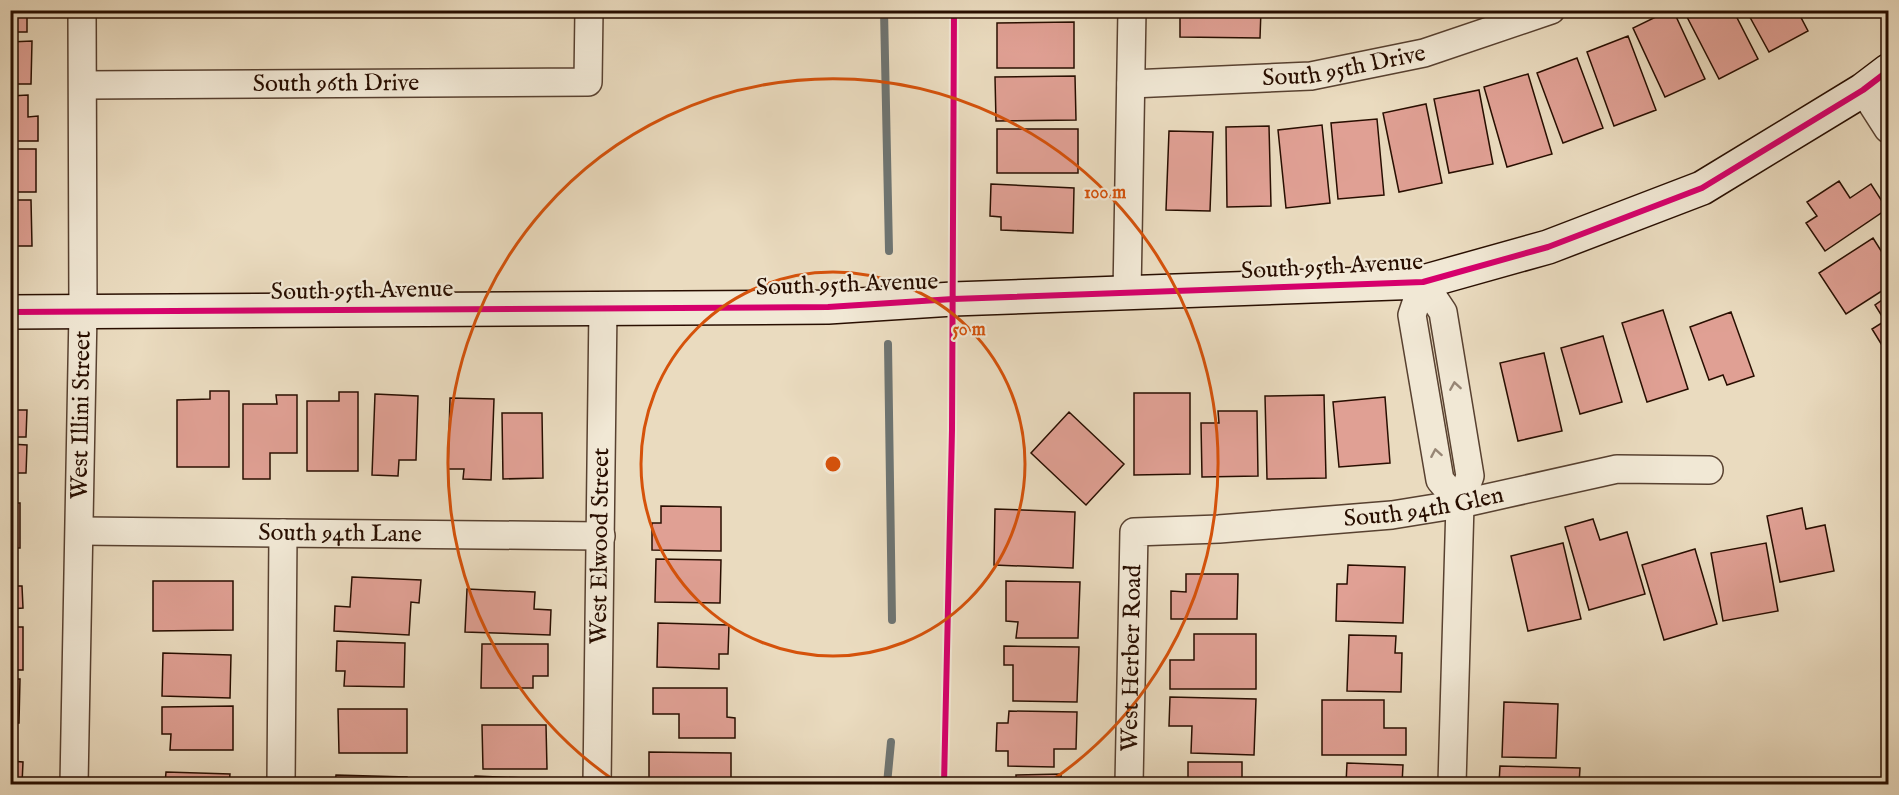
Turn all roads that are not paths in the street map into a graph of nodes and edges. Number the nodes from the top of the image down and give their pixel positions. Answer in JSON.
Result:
{"nodes":[{"id":1,"x":82,"y":10,"type":"edge"},
{"id":2,"x":589,"y":10,"type":"edge"},
{"id":3,"x":1132,"y":10,"type":"edge"},
{"id":4,"x":1551,"y":10,"type":"edge"},
{"id":5,"x":1888,"y":71,"type":"edge"},
{"id":6,"x":1131,"y":84,"type":"junction"},
{"id":7,"x":84,"y":85,"type":"junction"},
{"id":8,"x":1863,"y":90,"type":"junction"},
{"id":9,"x":1888,"y":129,"type":"edge"},
{"id":10,"x":1424,"y":282,"type":"junction"},
{"id":11,"x":1126,"y":294,"type":"junction"},
{"id":12,"x":603,"y":307,"type":"junction"},
{"id":13,"x":10,"y":312,"type":"edge"},
{"id":14,"x":83,"y":312,"type":"junction"},
{"id":15,"x":1709,"y":470,"type":"dead end"},
{"id":16,"x":1460,"y":504,"type":"junction"},
{"id":17,"x":80,"y":531,"type":"junction"},
{"id":18,"x":1134,"y":532,"type":"joint"},
{"id":19,"x":283,"y":533,"type":"junction"},
{"id":20,"x":601,"y":536,"type":"junction"},
{"id":21,"x":74,"y":784,"type":"edge"},
{"id":22,"x":281,"y":784,"type":"edge"},
{"id":23,"x":597,"y":784,"type":"edge"},
{"id":24,"x":1129,"y":784,"type":"edge"},
{"id":25,"x":1452,"y":784,"type":"edge"}],
"edges":[{"from":1,"to":7,"type":"street","name":"West Illini Street"},
{"from":2,"to":7,"type":"street","name":"South 96th Drive"},
{"from":3,"to":6,"type":"street"},
{"from":4,"to":6,"type":"street","name":"South 95th Drive"},
{"from":5,"to":8,"type":"street","name":"South 95th Avenue"},
{"from":6,"to":11,"type":"street"},
{"from":7,"to":14,"type":"street","name":"West Illini Street"},
{"from":8,"to":9,"type":"street"},
{"from":8,"to":10,"type":"street","name":"South 95th Avenue"},
{"from":10,"to":11,"type":"street","name":"South 95th Avenue"},
{"from":16,"to":10,"type":"street","one_way":true},
{"from":11,"to":12,"type":"street","name":"South 95th Avenue"},
{"from":12,"to":14,"type":"street","name":"South 95th Avenue"},
{"from":12,"to":20,"type":"street","name":"West Elwood Street"},
{"from":13,"to":14,"type":"street","name":"South 95th Avenue"},
{"from":14,"to":17,"type":"street","name":"West Illini Street"},
{"from":15,"to":16,"type":"street","name":"South 94th Glen"},
{"from":16,"to":18,"type":"street","name":"South 94th Glen"},
{"from":16,"to":25,"type":"street"},
{"from":17,"to":19,"type":"street","name":"South 94th Lane"},
{"from":17,"to":21,"type":"street","name":"West Illini Street"},
{"from":18,"to":24,"type":"street","name":"West Herber Road"},
{"from":19,"to":20,"type":"street","name":"South 94th Lane"},
{"from":19,"to":22,"type":"street"},
{"from":20,"to":23,"type":"street","name":"West Elwood Street"}]}
